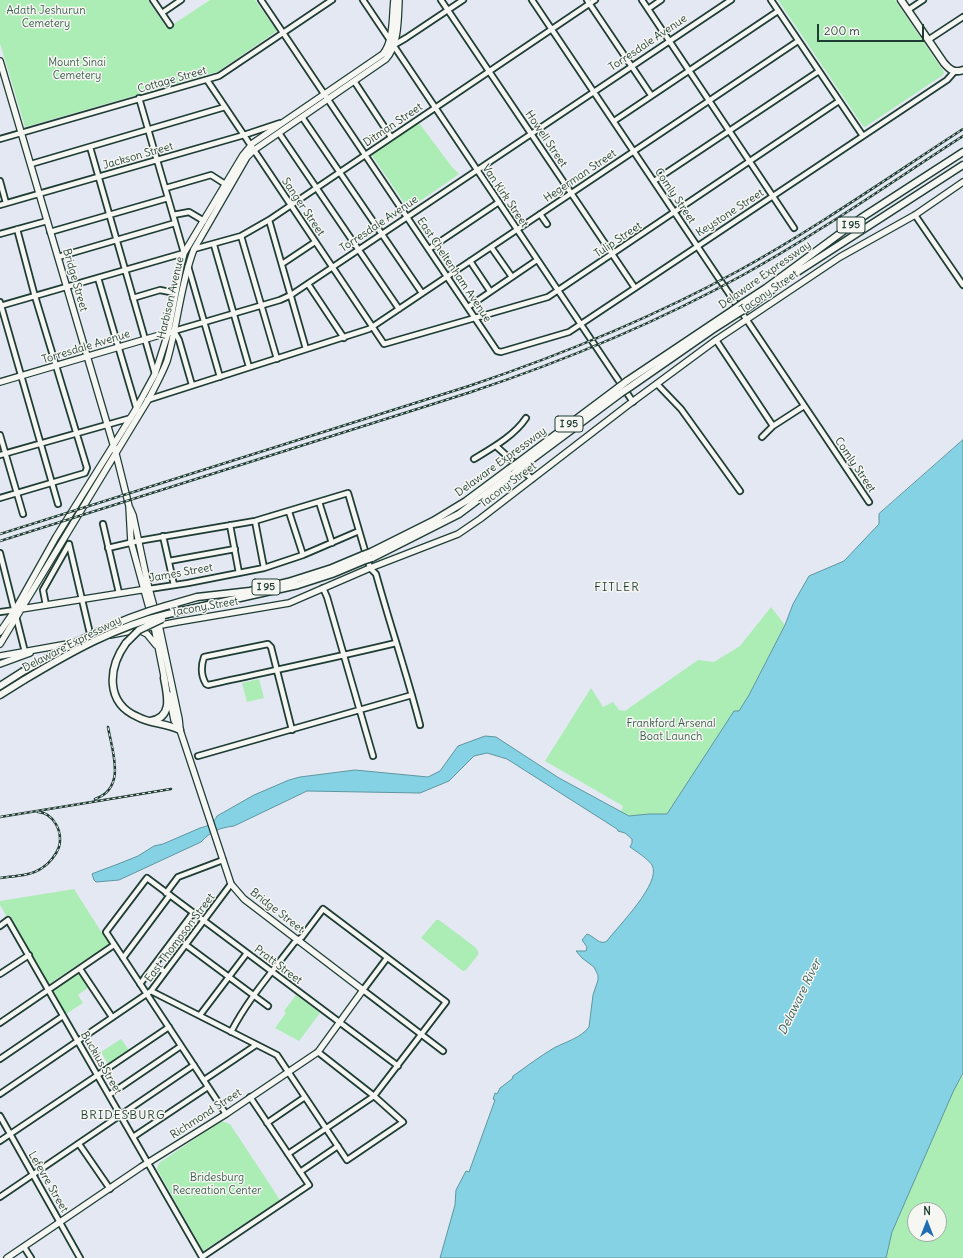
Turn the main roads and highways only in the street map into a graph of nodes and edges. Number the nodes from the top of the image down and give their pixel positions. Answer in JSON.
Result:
{"nodes":[{"id":1,"x":394,"y":0,"type":"edge"},
{"id":2,"x":399,"y":0,"type":"edge"},
{"id":3,"x":901,"y":0,"type":"edge"},
{"id":4,"x":0,"y":61,"type":"edge"},
{"id":5,"x":963,"y":70,"type":"edge"},
{"id":6,"x":326,"y":97,"type":"junction"},
{"id":7,"x":963,"y":152,"type":"edge"},
{"id":8,"x":963,"y":165,"type":"edge"},
{"id":9,"x":963,"y":182,"type":"edge"},
{"id":10,"x":194,"y":249,"type":"junction"},
{"id":11,"x":184,"y":253,"type":"junction"},
{"id":12,"x":181,"y":263,"type":"junction"},
{"id":13,"x":188,"y":265,"type":"junction"},
{"id":14,"x":745,"y":305,"type":"junction"},
{"id":15,"x":735,"y":312,"type":"junction"},
{"id":16,"x":174,"y":331,"type":"junction"},
{"id":17,"x":168,"y":333,"type":"junction"},
{"id":18,"x":86,"y":358,"type":"junction"},
{"id":19,"x":0,"y":382,"type":"edge"},
{"id":20,"x":620,"y":390,"type":"junction"},
{"id":21,"x":145,"y":399,"type":"junction"},
{"id":22,"x":113,"y":446,"type":"junction"},
{"id":23,"x":116,"y":454,"type":"junction"},
{"id":24,"x":129,"y":506,"type":"junction"},
{"id":25,"x":363,"y":558,"type":"junction"},
{"id":26,"x":147,"y":589,"type":"junction"},
{"id":27,"x":22,"y":608,"type":"junction"},
{"id":28,"x":15,"y":610,"type":"junction"},
{"id":29,"x":169,"y":615,"type":"junction"},
{"id":30,"x":156,"y":626,"type":"junction"},
{"id":31,"x":136,"y":630,"type":"junction"},
{"id":32,"x":0,"y":632,"type":"edge"},
{"id":33,"x":0,"y":644,"type":"edge"},
{"id":34,"x":43,"y":649,"type":"junction"},
{"id":35,"x":159,"y":653,"type":"junction"},
{"id":36,"x":0,"y":656,"type":"edge"},
{"id":37,"x":0,"y":664,"type":"edge"},
{"id":38,"x":164,"y":678,"type":"junction"},
{"id":39,"x":0,"y":686,"type":"edge"},
{"id":40,"x":0,"y":695,"type":"edge"},
{"id":41,"x":148,"y":721,"type":"junction"},
{"id":42,"x":180,"y":730,"type":"junction"},
{"id":43,"x":363,"y":990,"type":"joint"},
{"id":44,"x":7,"y":1258,"type":"edge"}],
"edges":[{"from":1,"to":6,"type":"main road","name":"Harbison Avenue"},
{"from":2,"to":6,"type":"main road","name":"Harbison Avenue"},
{"from":3,"to":5,"type":"highway"},
{"from":4,"to":18,"type":"main road","name":"Bridge Street"},
{"from":6,"to":10,"type":"main road","name":"Harbison Avenue"},
{"from":6,"to":11,"type":"main road","name":"Harbison Avenue"},
{"from":7,"to":14,"type":"highway","name":"Delaware Expressway","number":"I 95"},
{"from":8,"to":14,"type":"highway","name":"Delaware Expressway","number":"I 95"},
{"from":9,"to":30,"type":"main road","name":"Tacony Street"},
{"from":10,"to":11,"type":"main road"},
{"from":10,"to":13,"type":"main road","name":"Harbison Avenue"},
{"from":11,"to":12,"type":"main road","name":"Harbison Avenue"},
{"from":12,"to":13,"type":"main road"},
{"from":12,"to":17,"type":"main road","name":"Harbison Avenue"},
{"from":13,"to":16,"type":"main road","name":"Harbison Avenue"},
{"from":14,"to":15,"type":"highway","name":"Delaware Expressway","number":"I 95","bridge":true},
{"from":15,"to":20,"type":"highway","name":"Delaware Expressway","number":"I 95","bridge":true},
{"from":15,"to":20,"type":"highway","name":"Delaware Expressway","number":"I 95","bridge":true},
{"from":16,"to":17,"type":"main road","name":"Torresdale Avenue"},
{"from":16,"to":21,"type":"main road","name":"Harbison Avenue"},
{"from":17,"to":18,"type":"main road","name":"Torresdale Avenue"},
{"from":17,"to":21,"type":"main road","name":"Harbison Avenue"},
{"from":18,"to":19,"type":"main road","name":"Torresdale Avenue"},
{"from":18,"to":22,"type":"main road","name":"Bridge Street"},
{"from":20,"to":25,"type":"highway","name":"Delaware Expressway","number":"I 95","bridge":true},
{"from":21,"to":22,"type":"main road","name":"Harbison Avenue"},
{"from":21,"to":23,"type":"main road","name":"Harbison Avenue"},
{"from":22,"to":23,"type":"main road","name":"Bridge Street"},
{"from":22,"to":28,"type":"main road","name":"Harbison Avenue"},
{"from":23,"to":24,"type":"main road","name":"Bridge Street"},
{"from":23,"to":27,"type":"main road","name":"Harbison Avenue"},
{"from":24,"to":26,"type":"main road","name":"Bridge Street"},
{"from":24,"to":26,"type":"main road","name":"Bridge Street"},
{"from":25,"to":29,"type":"highway","name":"Delaware Expressway","number":"I 95"},
{"from":25,"to":39,"type":"highway","name":"Delaware Expressway","number":"I 95","bridge":true},
{"from":26,"to":27,"type":"main road","name":"James Street"},
{"from":26,"to":30,"type":"main road","name":"Bridge Street"},
{"from":27,"to":28,"type":"main road","name":"James Street"},
{"from":27,"to":33,"type":"main road","name":"Harbison Avenue"},
{"from":28,"to":32,"type":"main road","name":"Harbison Avenue"},
{"from":29,"to":40,"type":"highway","name":"Delaware Expressway","bridge":true},
{"from":29,"to":41,"type":"highway","bridge":true},
{"from":30,"to":31,"type":"main road","name":"Tacony Street"},
{"from":30,"to":35,"type":"main road","name":"Bridge Street"},
{"from":30,"to":42,"type":"main road","name":"Bridge Street"},
{"from":31,"to":34,"type":"main road","name":"Tacony Street"},
{"from":31,"to":35,"type":"main road"},
{"from":34,"to":36,"type":"main road","name":"Tacony Street"},
{"from":34,"to":37,"type":"main road"},
{"from":35,"to":38,"type":"main road","name":"Bridge Street"},
{"from":38,"to":41,"type":"highway"},
{"from":38,"to":42,"type":"main road","name":"Bridge Street"},
{"from":41,"to":42,"type":"highway"},
{"from":42,"to":43,"type":"main road","name":"Bridge Street"},
{"from":43,"to":44,"type":"main road","name":"Richmond Street"}]}
